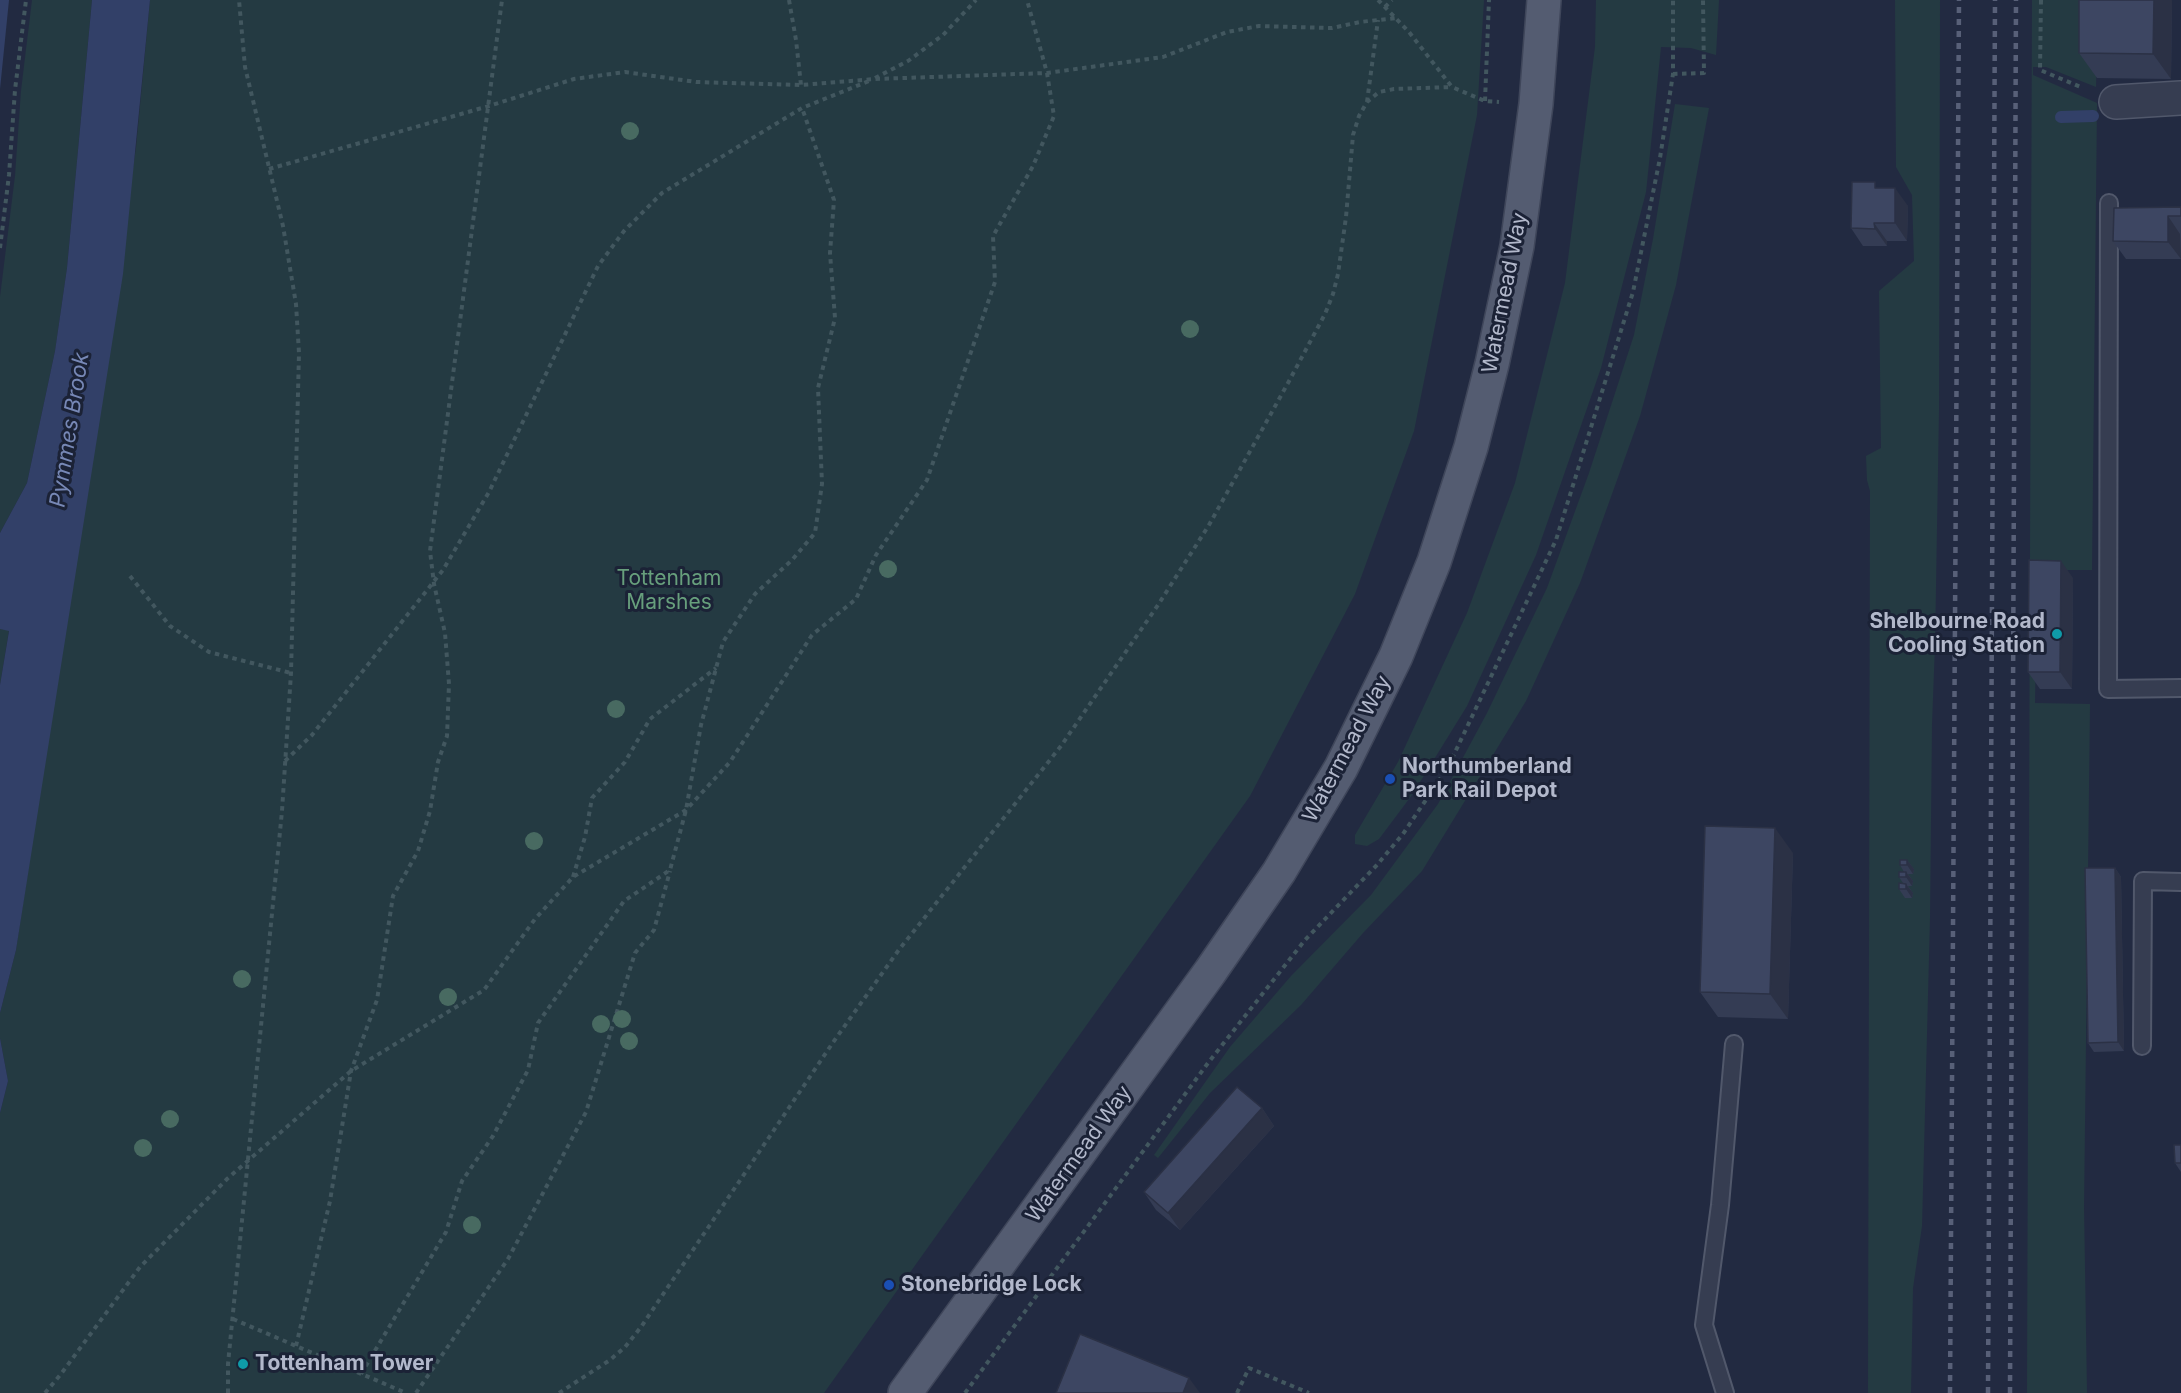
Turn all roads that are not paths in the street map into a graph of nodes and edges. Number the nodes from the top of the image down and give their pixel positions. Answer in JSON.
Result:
{"nodes":[{"id":1,"x":1544,"y":0,"type":"edge"},
{"id":2,"x":2181,"y":98,"type":"edge"},
{"id":3,"x":2116,"y":102,"type":"road end"},
{"id":4,"x":2109,"y":203,"type":"dead end"},
{"id":5,"x":2181,"y":688,"type":"edge"},
{"id":6,"x":2181,"y":882,"type":"edge"},
{"id":7,"x":1734,"y":1044,"type":"dead end"},
{"id":8,"x":2142,"y":1046,"type":"dead end"},
{"id":9,"x":906,"y":1393,"type":"edge"},
{"id":10,"x":1725,"y":1393,"type":"edge"}],
"edges":[{"from":1,"to":9,"type":"main road","name":"Watermead Way"},
{"from":2,"to":3,"type":"street"},
{"from":4,"to":5,"type":"lane"},
{"from":6,"to":8,"type":"lane"},
{"from":7,"to":10,"type":"lane"}]}
